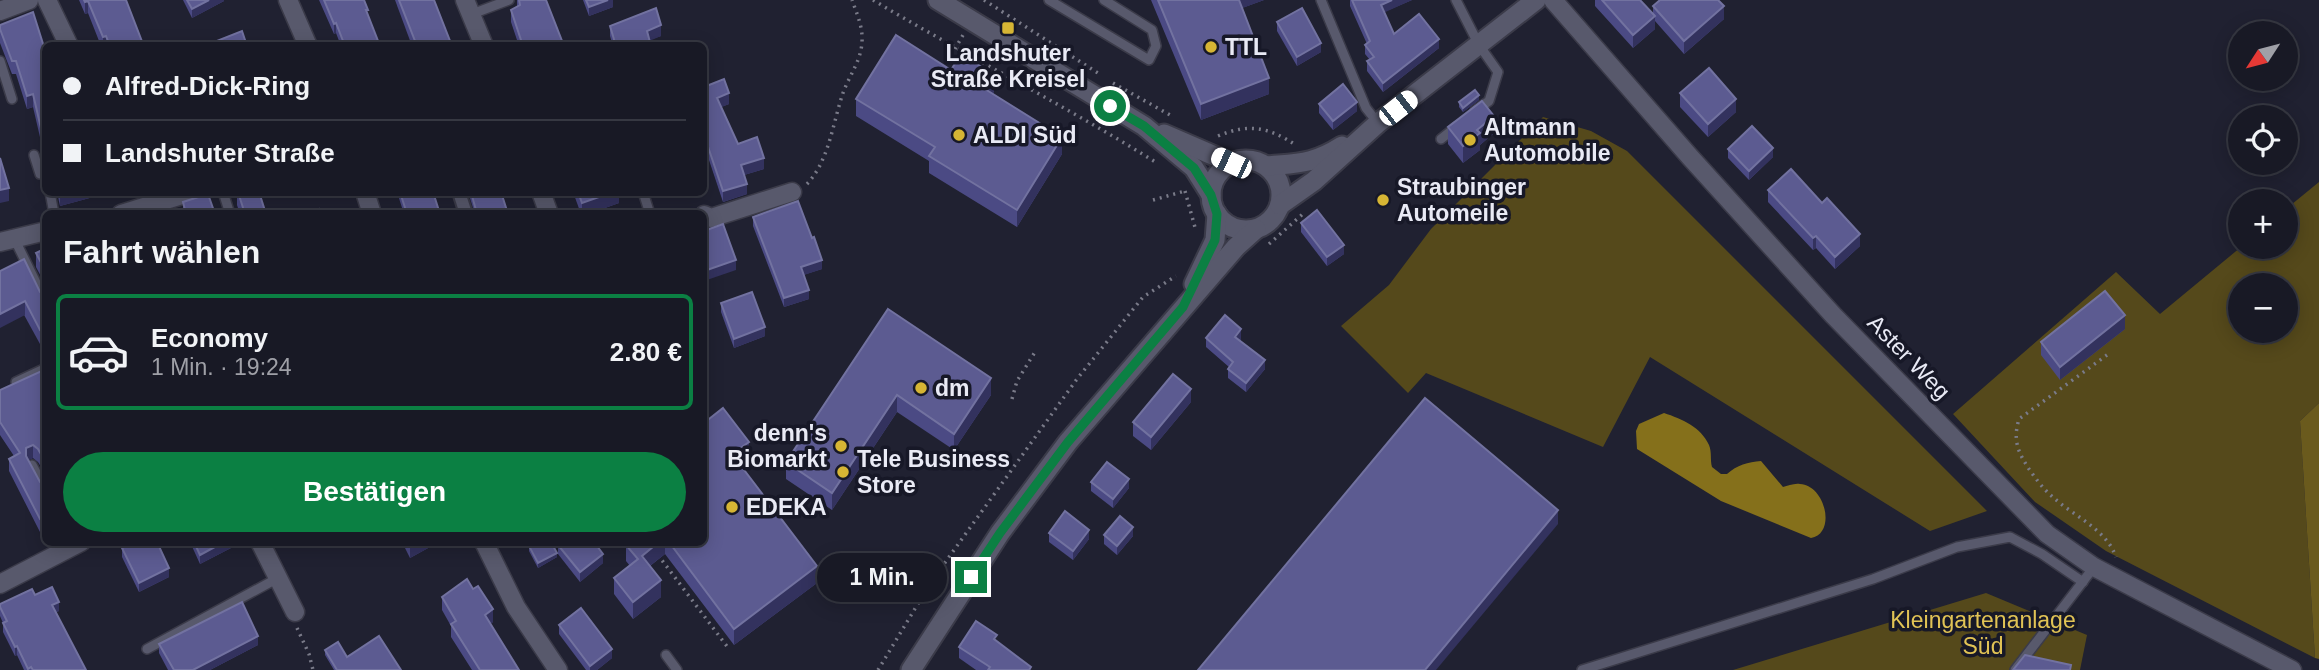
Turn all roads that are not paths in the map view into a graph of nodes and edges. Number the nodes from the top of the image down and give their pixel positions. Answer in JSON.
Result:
{"nodes":[{"id":1,"x":29,"y":0,"type":"edge"},
{"id":2,"x":47,"y":0,"type":"edge"},
{"id":3,"x":288,"y":0,"type":"edge"},
{"id":4,"x":509,"y":0,"type":"edge"},
{"id":5,"x":938,"y":0,"type":"edge"},
{"id":6,"x":1049,"y":0,"type":"edge"},
{"id":7,"x":1104,"y":0,"type":"edge"},
{"id":8,"x":1321,"y":0,"type":"edge"},
{"id":9,"x":1456,"y":0,"type":"edge"},
{"id":10,"x":1536,"y":0,"type":"edge"},
{"id":11,"x":1553,"y":0,"type":"edge"},
{"id":12,"x":469,"y":7,"type":"edge"},
{"id":13,"x":0,"y":10,"type":"edge"},
{"id":14,"x":67,"y":42,"type":"edge"},
{"id":15,"x":306,"y":42,"type":"edge"},
{"id":16,"x":482,"y":42,"type":"edge"},
{"id":17,"x":1479,"y":45,"type":"junction"},
{"id":18,"x":0,"y":61,"type":"edge"},
{"id":19,"x":12,"y":99,"type":"dead end"},
{"id":20,"x":1469,"y":116,"type":"edge"},
{"id":21,"x":1378,"y":123,"type":"junction"},
{"id":22,"x":1460,"y":123,"type":"edge"},
{"id":23,"x":1144,"y":126,"type":"junction"},
{"id":24,"x":1441,"y":139,"type":"dead end"},
{"id":25,"x":34,"y":155,"type":"dead end"},
{"id":26,"x":1231,"y":163,"type":"junction"},
{"id":27,"x":1267,"y":166,"type":"junction"},
{"id":28,"x":42,"y":174,"type":"edge"},
{"id":29,"x":792,"y":192,"type":"road end"},
{"id":30,"x":178,"y":196,"type":"edge"},
{"id":31,"x":145,"y":205,"type":"edge"},
{"id":32,"x":1214,"y":205,"type":"junction"},
{"id":33,"x":1280,"y":205,"type":"junction"},
{"id":34,"x":707,"y":216,"type":"edge"},
{"id":35,"x":1256,"y":229,"type":"junction"},
{"id":36,"x":42,"y":232,"type":"edge"},
{"id":37,"x":7,"y":240,"type":"edge"},
{"id":38,"x":42,"y":297,"type":"edge"},
{"id":39,"x":1183,"y":307,"type":"junction"},
{"id":40,"x":42,"y":370,"type":"edge"},
{"id":41,"x":16,"y":383,"type":"edge"},
{"id":42,"x":32,"y":465,"type":"edge"},
{"id":43,"x":42,"y":484,"type":"edge"},
{"id":44,"x":71,"y":546,"type":"edge"},
{"id":45,"x":262,"y":546,"type":"edge"},
{"id":46,"x":486,"y":546,"type":"edge"},
{"id":47,"x":2094,"y":567,"type":"junction"},
{"id":48,"x":278,"y":578,"type":"junction"},
{"id":49,"x":2083,"y":582,"type":"junction"},
{"id":50,"x":0,"y":584,"type":"edge"},
{"id":51,"x":295,"y":612,"type":"road end"},
{"id":52,"x":148,"y":649,"type":"dead end"},
{"id":53,"x":666,"y":655,"type":"dead end"},
{"id":54,"x":558,"y":670,"type":"edge"},
{"id":55,"x":677,"y":670,"type":"edge"},
{"id":56,"x":911,"y":670,"type":"edge"},
{"id":57,"x":1582,"y":670,"type":"edge"},
{"id":58,"x":2015,"y":670,"type":"edge"},
{"id":59,"x":2292,"y":670,"type":"edge"}],
"edges":[{"from":1,"to":13,"type":"street"},
{"from":2,"to":14,"type":"street"},
{"from":3,"to":15,"type":"street"},
{"from":4,"to":12,"type":"lane"},
{"from":5,"to":23,"type":"main road"},
{"from":6,"to":7,"type":"lane"},
{"from":8,"to":21,"type":"lane"},
{"from":9,"to":17,"type":"lane"},
{"from":10,"to":17,"type":"main road"},
{"from":11,"to":47,"type":"street","name":"Aster Weg"},
{"from":12,"to":16,"type":"street"},
{"from":17,"to":20,"type":"lane"},
{"from":17,"to":21,"type":"main road"},
{"from":18,"to":19,"type":"lane"},
{"from":21,"to":27,"type":"main road"},
{"from":21,"to":33,"type":"main road"},
{"from":22,"to":24,"type":"lane"},
{"from":23,"to":26,"type":"main road"},
{"from":23,"to":32,"type":"main road"},
{"from":25,"to":28,"type":"lane"},
{"from":26,"to":27,"type":"main road"},
{"from":26,"to":32,"type":"main road"},
{"from":27,"to":33,"type":"main road"},
{"from":29,"to":34,"type":"street"},
{"from":30,"to":31,"type":"street"},
{"from":32,"to":35,"type":"main road"},
{"from":32,"to":39,"type":"main road"},
{"from":33,"to":35,"type":"main road"},
{"from":35,"to":39,"type":"main road"},
{"from":36,"to":37,"type":"street"},
{"from":37,"to":38,"type":"lane"},
{"from":39,"to":56,"type":"main road"},
{"from":40,"to":41,"type":"lane"},
{"from":42,"to":43,"type":"lane"},
{"from":44,"to":50,"type":"street"},
{"from":45,"to":48,"type":"street"},
{"from":46,"to":54,"type":"street"},
{"from":47,"to":49,"type":"lane"},
{"from":47,"to":59,"type":"street","name":"Aster Weg"},
{"from":48,"to":51,"type":"street"},
{"from":48,"to":52,"type":"lane"},
{"from":49,"to":57,"type":"lane"},
{"from":49,"to":58,"type":"lane"},
{"from":53,"to":55,"type":"lane"}]}
